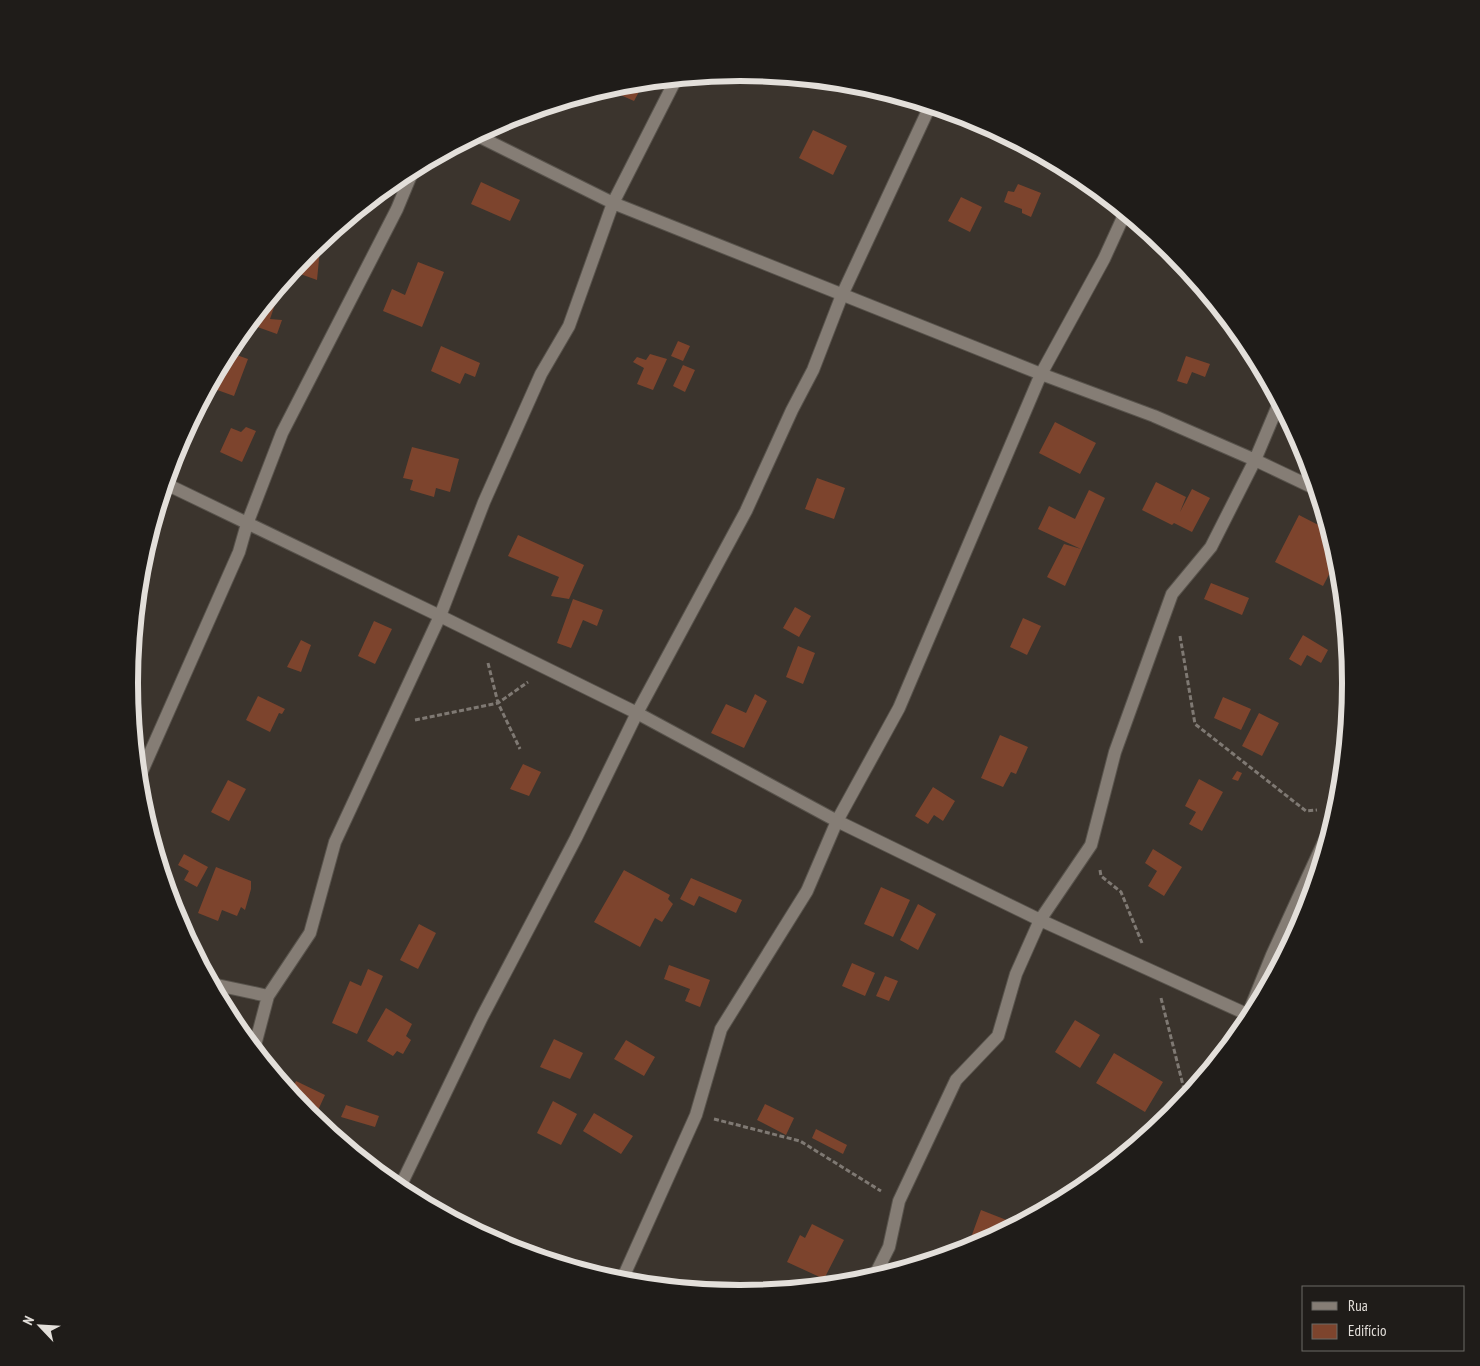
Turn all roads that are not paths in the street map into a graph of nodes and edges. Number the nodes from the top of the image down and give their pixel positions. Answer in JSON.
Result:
{"nodes":[{"id":1,"x":673,"y":85,"type":"edge"},
{"id":2,"x":928,"y":111,"type":"edge"},
{"id":3,"x":484,"y":139,"type":"edge"},
{"id":4,"x":408,"y":181,"type":"edge"},
{"id":5,"x":613,"y":203,"type":"junction"},
{"id":6,"x":1122,"y":219,"type":"edge"},
{"id":7,"x":842,"y":296,"type":"junction"},
{"id":8,"x":1041,"y":374,"type":"junction"},
{"id":9,"x":1276,"y":410,"type":"edge"},
{"id":10,"x":1255,"y":460,"type":"junction"},
{"id":11,"x":1308,"y":485,"type":"edge"},
{"id":12,"x":171,"y":487,"type":"edge"},
{"id":13,"x":247,"y":524,"type":"junction"},
{"id":14,"x":440,"y":616,"type":"junction"},
{"id":15,"x":637,"y":713,"type":"junction"},
{"id":16,"x":144,"y":767,"type":"edge"},
{"id":17,"x":837,"y":820,"type":"junction"},
{"id":18,"x":1313,"y":865,"type":"edge"},
{"id":19,"x":1040,"y":920,"type":"junction"},
{"id":20,"x":1262,"y":982,"type":"edge"},
{"id":21,"x":220,"y":986,"type":"edge"},
{"id":22,"x":268,"y":996,"type":"junction"},
{"id":23,"x":1243,"y":1012,"type":"edge"},
{"id":24,"x":256,"y":1040,"type":"edge"},
{"id":25,"x":403,"y":1181,"type":"edge"},
{"id":26,"x":878,"y":1268,"type":"edge"},
{"id":27,"x":625,"y":1273,"type":"edge"}],
"edges":[{"from":1,"to":5,"type":"street"},
{"from":2,"to":7,"type":"street"},
{"from":3,"to":5,"type":"street"},
{"from":4,"to":13,"type":"street"},
{"from":5,"to":7,"type":"street"},
{"from":5,"to":14,"type":"street"},
{"from":6,"to":8,"type":"street"},
{"from":7,"to":8,"type":"street"},
{"from":7,"to":15,"type":"street"},
{"from":8,"to":10,"type":"street"},
{"from":8,"to":17,"type":"street"},
{"from":9,"to":10,"type":"street"},
{"from":10,"to":11,"type":"street"},
{"from":10,"to":19,"type":"street"},
{"from":12,"to":13,"type":"street"},
{"from":13,"to":14,"type":"street"},
{"from":13,"to":16,"type":"street"},
{"from":14,"to":15,"type":"street"},
{"from":14,"to":22,"type":"street"},
{"from":15,"to":17,"type":"street"},
{"from":15,"to":25,"type":"street"},
{"from":17,"to":19,"type":"street"},
{"from":17,"to":27,"type":"street"},
{"from":18,"to":20,"type":"street"},
{"from":19,"to":23,"type":"street"},
{"from":19,"to":26,"type":"street"},
{"from":21,"to":22,"type":"street"},
{"from":22,"to":24,"type":"street"}]}
